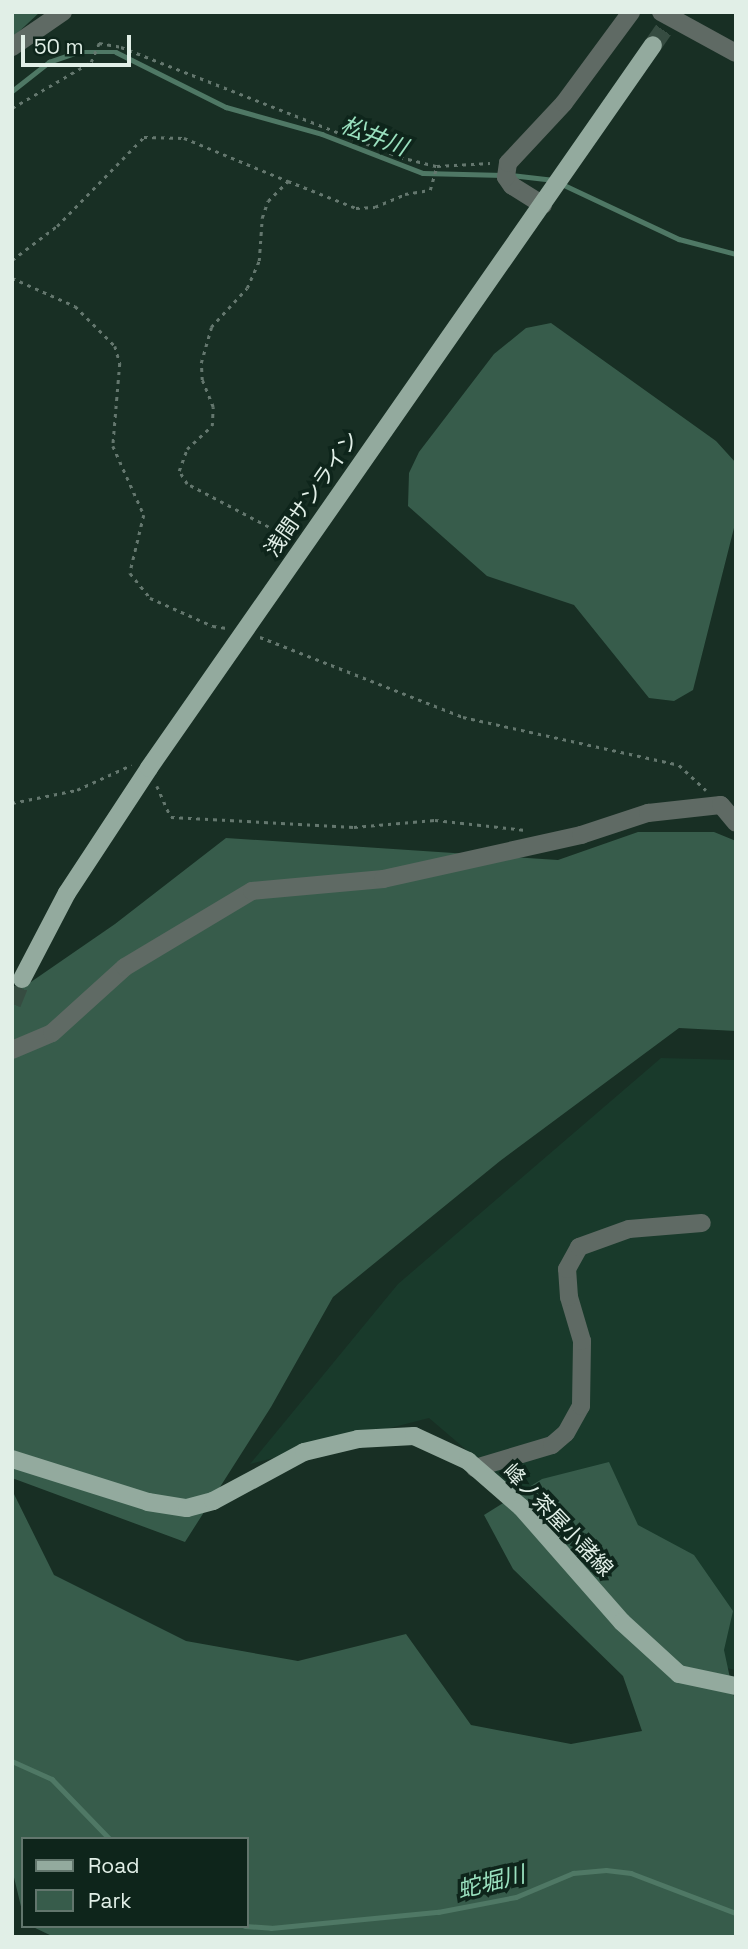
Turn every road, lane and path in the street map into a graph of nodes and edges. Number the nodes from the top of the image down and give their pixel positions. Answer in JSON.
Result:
{"nodes":[{"id":1,"x":63,"y":12,"type":"edge"},
{"id":2,"x":631,"y":12,"type":"edge"},
{"id":3,"x":662,"y":12,"type":"edge"},
{"id":4,"x":653,"y":45,"type":"tunnel mouth"},
{"id":5,"x":12,"y":47,"type":"edge"},
{"id":6,"x":736,"y":53,"type":"edge"},
{"id":7,"x":12,"y":108,"type":"edge"},
{"id":8,"x":508,"y":163,"type":"junction"},
{"id":9,"x":437,"y":166,"type":"junction"},
{"id":10,"x":288,"y":181,"type":"junction"},
{"id":11,"x":543,"y":205,"type":"junction"},
{"id":12,"x":12,"y":260,"type":"edge"},
{"id":13,"x":12,"y":278,"type":"edge"},
{"id":14,"x":303,"y":546,"type":"junction"},
{"id":15,"x":244,"y":630,"type":"junction"},
{"id":16,"x":149,"y":768,"type":"junction"},
{"id":17,"x":12,"y":803,"type":"edge"},
{"id":18,"x":721,"y":805,"type":"junction"},
{"id":19,"x":736,"y":823,"type":"edge"},
{"id":20,"x":528,"y":830,"type":"dead end"},
{"id":21,"x":22,"y":979,"type":"tunnel mouth"},
{"id":22,"x":12,"y":1049,"type":"edge"},
{"id":23,"x":702,"y":1223,"type":"dead end"},
{"id":24,"x":12,"y":1459,"type":"edge"},
{"id":25,"x":475,"y":1468,"type":"junction"},
{"id":26,"x":736,"y":1686,"type":"edge"}],
"edges":[{"from":1,"to":5,"type":"street"},
{"from":2,"to":8,"type":"street"},
{"from":3,"to":6,"type":"street"},
{"from":4,"to":11,"type":"main road","name":"浅間サンライン"},
{"from":7,"to":9,"type":"path"},
{"from":8,"to":9,"type":"path"},
{"from":8,"to":11,"type":"street"},
{"from":9,"to":10,"type":"path"},
{"from":10,"to":12,"type":"path"},
{"from":10,"to":14,"type":"path"},
{"from":11,"to":14,"type":"main road","name":"浅間サンライン"},
{"from":13,"to":15,"type":"path"},
{"from":14,"to":15,"type":"main road","name":"浅間サンライン"},
{"from":15,"to":16,"type":"main road","name":"浅間サンライン"},
{"from":15,"to":18,"type":"path"},
{"from":16,"to":17,"type":"path"},
{"from":16,"to":20,"type":"path"},
{"from":16,"to":21,"type":"main road","name":"浅間サンライン"},
{"from":18,"to":19,"type":"street"},
{"from":18,"to":22,"type":"street"},
{"from":23,"to":25,"type":"street"},
{"from":24,"to":25,"type":"main road","name":"峰ノ茶屋小諸線"},
{"from":25,"to":26,"type":"main road","name":"峰ノ茶屋小諸線"}]}
